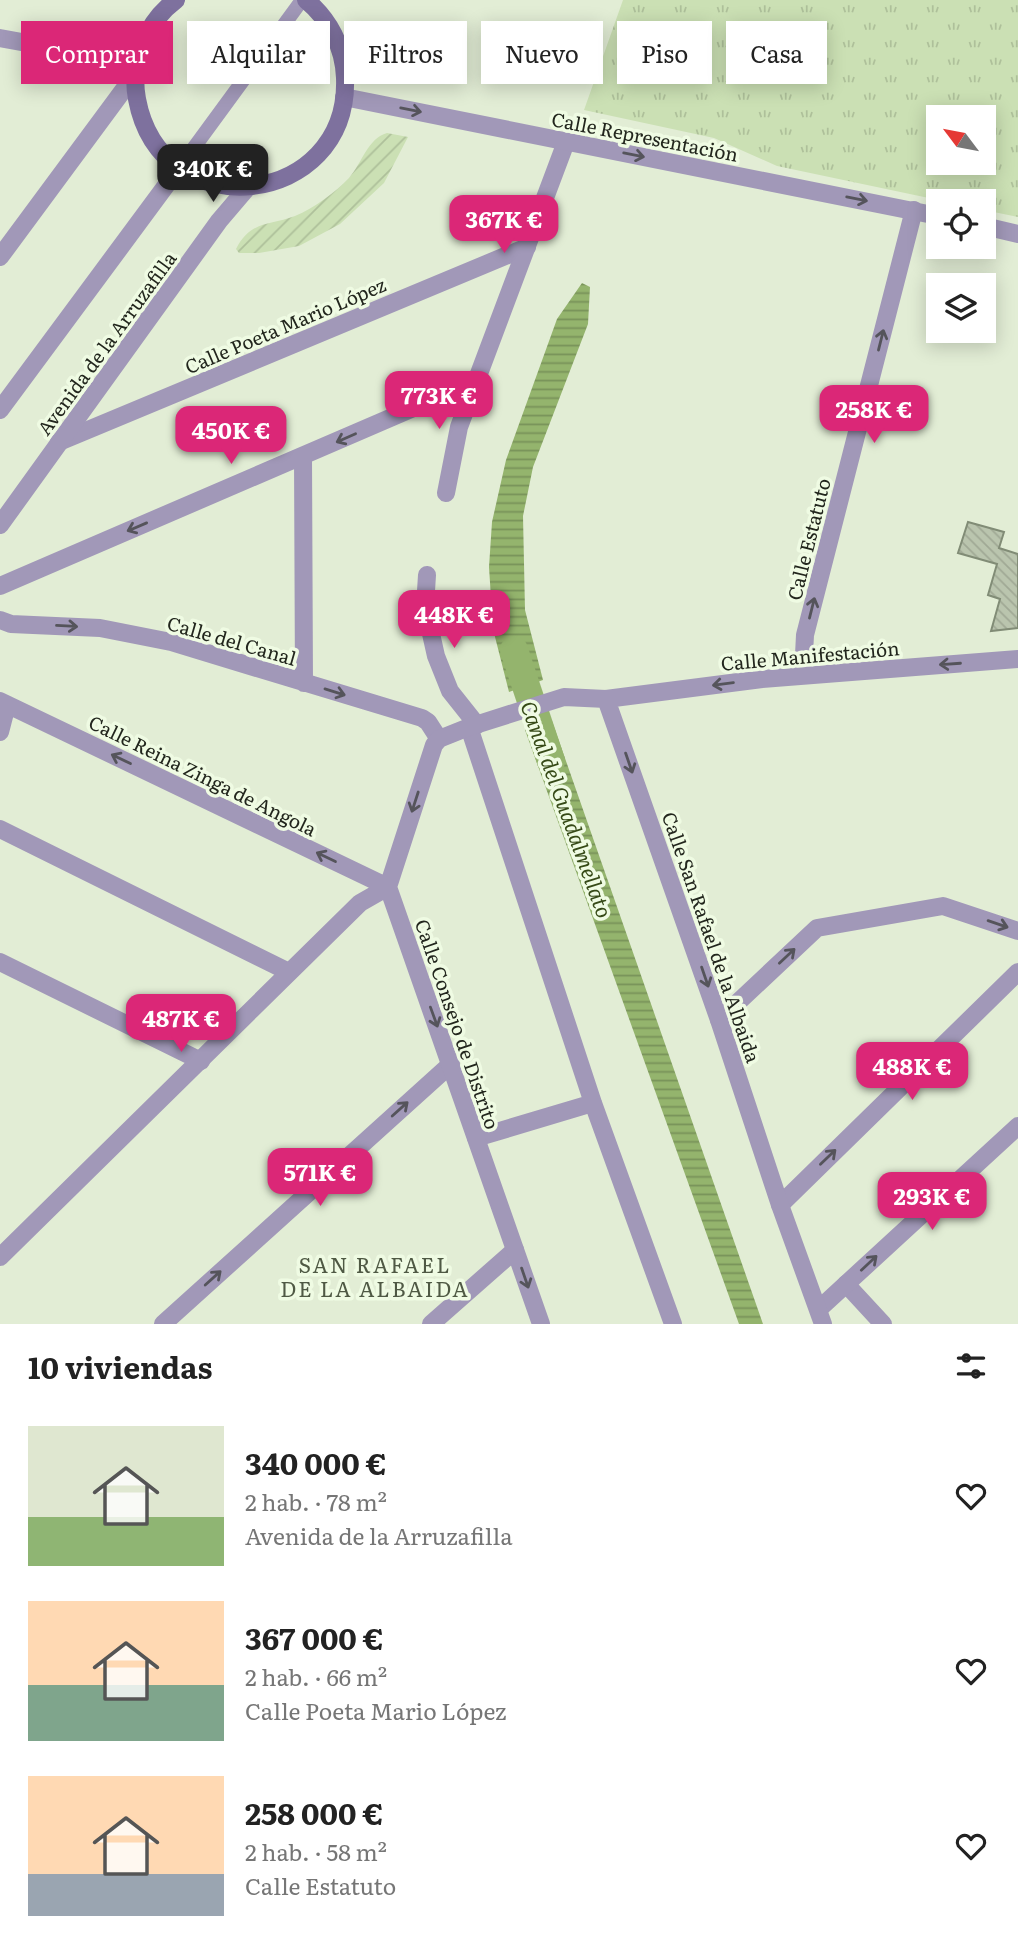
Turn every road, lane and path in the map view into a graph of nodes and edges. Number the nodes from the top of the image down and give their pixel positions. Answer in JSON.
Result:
{"nodes":[{"id":1,"x":176,"y":0,"type":"edge"},
{"id":2,"x":304,"y":0,"type":"edge"},
{"id":3,"x":155,"y":21,"type":"edge"},
{"id":4,"x":0,"y":38,"type":"edge"},
{"id":5,"x":21,"y":43,"type":"edge"},
{"id":6,"x":124,"y":84,"type":"edge"},
{"id":7,"x":136,"y":84,"type":"edge"},
{"id":8,"x":344,"y":97,"type":"junction"},
{"id":9,"x":566,"y":142,"type":"junction"},
{"id":10,"x":179,"y":168,"type":"junction"},
{"id":11,"x":248,"y":187,"type":"junction"},
{"id":12,"x":914,"y":210,"type":"junction"},
{"id":13,"x":926,"y":213,"type":"edge"},
{"id":14,"x":996,"y":229,"type":"edge"},
{"id":15,"x":1018,"y":234,"type":"edge"},
{"id":16,"x":527,"y":247,"type":"junction"},
{"id":17,"x":0,"y":257,"type":"edge"},
{"id":18,"x":476,"y":381,"type":"junction"},
{"id":19,"x":0,"y":410,"type":"edge"},
{"id":20,"x":59,"y":442,"type":"junction"},
{"id":21,"x":303,"y":457,"type":"junction"},
{"id":22,"x":446,"y":493,"type":"dead end"},
{"id":23,"x":0,"y":524,"type":"edge"},
{"id":24,"x":427,"y":575,"type":"dead end"},
{"id":25,"x":0,"y":586,"type":"edge"},
{"id":26,"x":0,"y":620,"type":"edge"},
{"id":27,"x":1018,"y":659,"type":"edge"},
{"id":28,"x":803,"y":675,"type":"junction"},
{"id":29,"x":304,"y":682,"type":"junction"},
{"id":30,"x":606,"y":699,"type":"junction"},
{"id":31,"x":3,"y":703,"type":"edge"},
{"id":32,"x":473,"y":726,"type":"junction"},
{"id":33,"x":0,"y":732,"type":"edge"},
{"id":34,"x":439,"y":739,"type":"junction"},
{"id":35,"x":0,"y":829,"type":"edge"},
{"id":36,"x":388,"y":887,"type":"junction"},
{"id":37,"x":1018,"y":931,"type":"edge"},
{"id":38,"x":0,"y":962,"type":"edge"},
{"id":39,"x":289,"y":972,"type":"junction"},
{"id":40,"x":1018,"y":972,"type":"edge"},
{"id":41,"x":719,"y":1020,"type":"junction"},
{"id":42,"x":201,"y":1061,"type":"junction"},
{"id":43,"x":451,"y":1064,"type":"junction"},
{"id":44,"x":593,"y":1102,"type":"junction"},
{"id":45,"x":1018,"y":1126,"type":"edge"},
{"id":46,"x":476,"y":1138,"type":"junction"},
{"id":47,"x":780,"y":1205,"type":"junction"},
{"id":48,"x":515,"y":1250,"type":"junction"},
{"id":49,"x":0,"y":1257,"type":"edge"},
{"id":50,"x":846,"y":1284,"type":"junction"},
{"id":51,"x":821,"y":1317,"type":"edge"},
{"id":52,"x":163,"y":1324,"type":"edge"},
{"id":53,"x":431,"y":1324,"type":"edge"},
{"id":54,"x":541,"y":1324,"type":"edge"},
{"id":55,"x":673,"y":1324,"type":"edge"},
{"id":56,"x":883,"y":1324,"type":"edge"}],
"edges":[{"from":1,"to":3,"type":"main road"},
{"from":2,"to":8,"type":"main road"},
{"from":2,"to":10,"type":"lane"},
{"from":4,"to":5,"type":"street"},
{"from":6,"to":17,"type":"street"},
{"from":7,"to":10,"type":"main road"},
{"from":8,"to":9,"type":"street","name":"Calle Representación","one_way":true},
{"from":8,"to":11,"type":"main road"},
{"from":9,"to":12,"type":"street","name":"Calle Representación","one_way":true},
{"from":9,"to":16,"type":"street"},
{"from":10,"to":11,"type":"main road"},
{"from":10,"to":19,"type":"street"},
{"from":11,"to":20,"type":"street","name":"Avenida de la Arruzafilla"},
{"from":12,"to":13,"type":"street","name":"Calle Representación"},
{"from":28,"to":12,"type":"street","name":"Calle Estatuto","one_way":true},
{"from":14,"to":15,"type":"street"},
{"from":16,"to":18,"type":"street"},
{"from":16,"to":20,"type":"street","name":"Calle Poeta Mario López"},
{"from":18,"to":21,"type":"street","one_way":true},
{"from":18,"to":22,"type":"street"},
{"from":20,"to":23,"type":"street","name":"Avenida de la Arruzafilla"},
{"from":21,"to":25,"type":"street","one_way":true},
{"from":21,"to":29,"type":"street"},
{"from":24,"to":32,"type":"street"},
{"from":26,"to":29,"type":"street","name":"Calle del Canal","one_way":true},
{"from":27,"to":28,"type":"street","name":"Calle Manifestación","one_way":true},
{"from":28,"to":30,"type":"street","name":"Calle Manifestación","one_way":true},
{"from":29,"to":34,"type":"street","name":"Calle del Canal","one_way":true},
{"from":30,"to":32,"type":"street"},
{"from":30,"to":41,"type":"street","name":"Calle San Rafael de la Albaida","one_way":true},
{"from":31,"to":33,"type":"street"},
{"from":36,"to":31,"type":"street","name":"Calle Reina Zinga de Angola","one_way":true},
{"from":32,"to":34,"type":"street"},
{"from":32,"to":44,"type":"street"},
{"from":34,"to":36,"type":"street","one_way":true},
{"from":35,"to":39,"type":"street"},
{"from":36,"to":39,"type":"street"},
{"from":36,"to":43,"type":"street","name":"Calle Consejo de Distrito","one_way":true},
{"from":41,"to":37,"type":"street","one_way":true},
{"from":38,"to":42,"type":"street"},
{"from":39,"to":42,"type":"street"},
{"from":47,"to":40,"type":"street","one_way":true},
{"from":41,"to":47,"type":"street","name":"Calle San Rafael de la Albaida"},
{"from":42,"to":49,"type":"street"},
{"from":43,"to":46,"type":"street","name":"Calle Consejo de Distrito"},
{"from":52,"to":43,"type":"street","one_way":true},
{"from":44,"to":46,"type":"street"},
{"from":44,"to":55,"type":"street"},
{"from":50,"to":45,"type":"street","one_way":true},
{"from":46,"to":48,"type":"street","name":"Calle Consejo de Distrito"},
{"from":47,"to":51,"type":"street","name":"Calle San Rafael de la Albaida"},
{"from":48,"to":53,"type":"street"},
{"from":48,"to":54,"type":"street","name":"Calle Consejo de Distrito","one_way":true},
{"from":50,"to":51,"type":"street"},
{"from":50,"to":56,"type":"street"}]}
